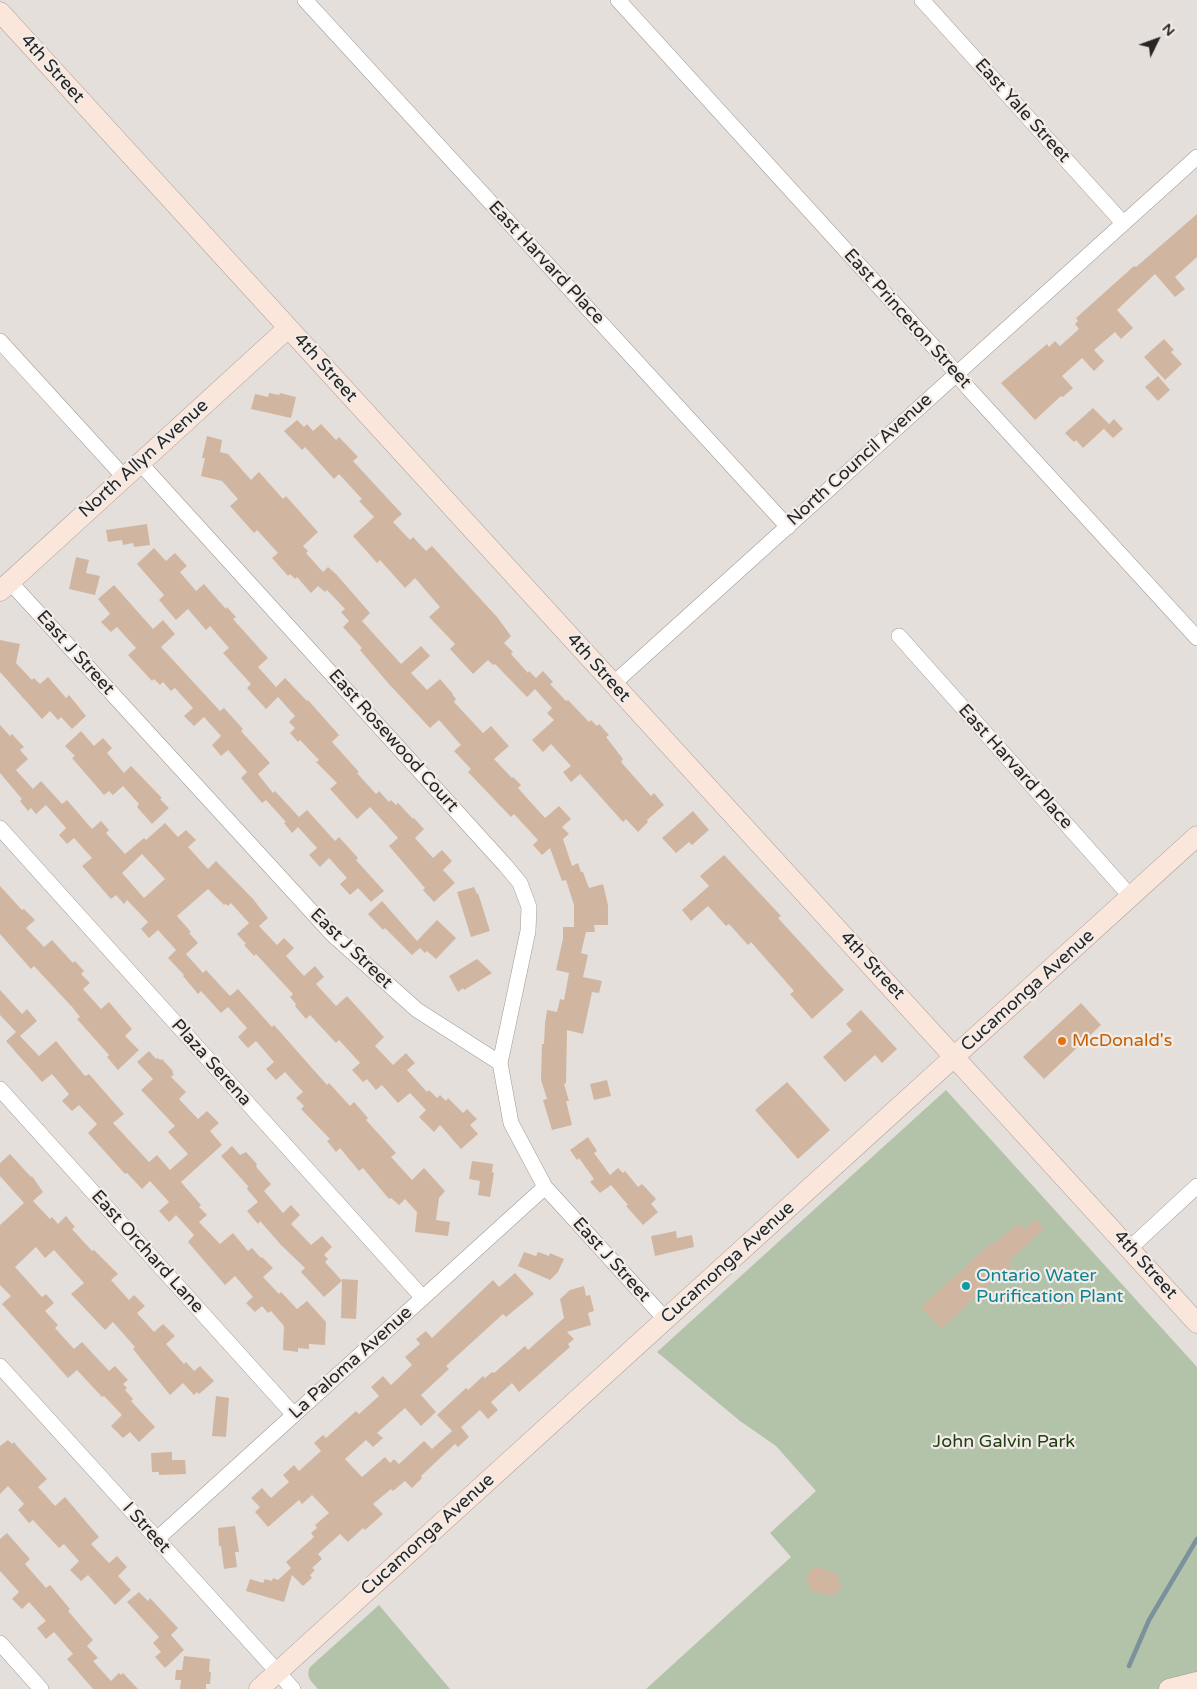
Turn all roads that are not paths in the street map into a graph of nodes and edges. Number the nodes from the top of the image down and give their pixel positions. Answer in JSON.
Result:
{"nodes":[{"id":1,"x":305,"y":0,"type":"edge"},
{"id":2,"x":618,"y":0,"type":"edge"},
{"id":3,"x":922,"y":0,"type":"edge"},
{"id":4,"x":0,"y":12,"type":"edge"},
{"id":5,"x":1197,"y":157,"type":"edge"},
{"id":6,"x":1123,"y":223,"type":"junction"},
{"id":7,"x":288,"y":328,"type":"junction"},
{"id":8,"x":0,"y":341,"type":"edge"},
{"id":9,"x":956,"y":373,"type":"junction"},
{"id":10,"x":140,"y":463,"type":"junction"},
{"id":11,"x":124,"y":477,"type":"junction"},
{"id":12,"x":788,"y":527,"type":"junction"},
{"id":13,"x":5,"y":586,"type":"edge"},
{"id":14,"x":899,"y":636,"type":"dead end"},
{"id":15,"x":1197,"y":638,"type":"edge"},
{"id":16,"x":613,"y":684,"type":"junction"},
{"id":17,"x":0,"y":828,"type":"edge"},
{"id":18,"x":1197,"y":836,"type":"edge"},
{"id":19,"x":1132,"y":897,"type":"junction"},
{"id":20,"x":955,"y":1057,"type":"junction"},
{"id":21,"x":500,"y":1063,"type":"junction"},
{"id":22,"x":0,"y":1089,"type":"edge"},
{"id":23,"x":544,"y":1186,"type":"junction"},
{"id":24,"x":1197,"y":1186,"type":"edge"},
{"id":25,"x":1130,"y":1248,"type":"junction"},
{"id":26,"x":423,"y":1298,"type":"junction"},
{"id":27,"x":666,"y":1320,"type":"junction"},
{"id":28,"x":1197,"y":1323,"type":"edge"},
{"id":29,"x":0,"y":1366,"type":"edge"},
{"id":30,"x":294,"y":1415,"type":"junction"},
{"id":31,"x":157,"y":1539,"type":"junction"},
{"id":32,"x":2,"y":1650,"type":"edge"},
{"id":33,"x":277,"y":1672,"type":"junction"},
{"id":34,"x":1197,"y":1682,"type":"edge"},
{"id":35,"x":41,"y":1689,"type":"edge"},
{"id":36,"x":259,"y":1689,"type":"edge"},
{"id":37,"x":293,"y":1689,"type":"edge"},
{"id":38,"x":1169,"y":1689,"type":"edge"}],
"edges":[{"from":1,"to":12,"type":"street","name":"East Harvard Place"},
{"from":2,"to":9,"type":"street","name":"East Princeton Street"},
{"from":3,"to":6,"type":"street","name":"East Yale Street"},
{"from":4,"to":7,"type":"main road","name":"4th Street"},
{"from":5,"to":6,"type":"street","name":"North Council Avenue"},
{"from":6,"to":9,"type":"street","name":"North Council Avenue"},
{"from":7,"to":10,"type":"main road","name":"North Allyn Avenue"},
{"from":7,"to":16,"type":"main road","name":"4th Street"},
{"from":8,"to":11,"type":"street"},
{"from":9,"to":12,"type":"street","name":"North Council Avenue"},
{"from":9,"to":15,"type":"street","name":"East Princeton Street"},
{"from":10,"to":11,"type":"main road","name":"North Allyn Avenue"},
{"from":10,"to":21,"type":"street","name":"East Rosewood Court"},
{"from":11,"to":13,"type":"main road","name":"North Allyn Avenue"},
{"from":12,"to":16,"type":"street","name":"North Council Avenue"},
{"from":13,"to":21,"type":"street","name":"East J Street"},
{"from":14,"to":19,"type":"street","name":"East Harvard Place"},
{"from":16,"to":20,"type":"main road","name":"4th Street"},
{"from":17,"to":26,"type":"street","name":"Plaza Serena"},
{"from":18,"to":19,"type":"main road","name":"Cucamonga Avenue"},
{"from":19,"to":20,"type":"main road","name":"Cucamonga Avenue"},
{"from":20,"to":25,"type":"main road","name":"4th Street"},
{"from":20,"to":27,"type":"main road","name":"Cucamonga Avenue"},
{"from":21,"to":23,"type":"street","name":"East J Street"},
{"from":22,"to":30,"type":"street","name":"East Orchard Lane"},
{"from":23,"to":26,"type":"street","name":"La Paloma Avenue"},
{"from":23,"to":27,"type":"street","name":"East J Street"},
{"from":24,"to":25,"type":"street"},
{"from":25,"to":28,"type":"main road","name":"4th Street"},
{"from":26,"to":30,"type":"street","name":"La Paloma Avenue"},
{"from":27,"to":33,"type":"main road","name":"Cucamonga Avenue"},
{"from":29,"to":31,"type":"street","name":"I Street"},
{"from":30,"to":31,"type":"street","name":"La Paloma Avenue"},
{"from":31,"to":33,"type":"street","name":"I Street"},
{"from":32,"to":35,"type":"street"},
{"from":33,"to":36,"type":"main road","name":"Cucamonga Avenue"},
{"from":33,"to":37,"type":"street","name":"I Street"},
{"from":34,"to":38,"type":"main road"}]}
